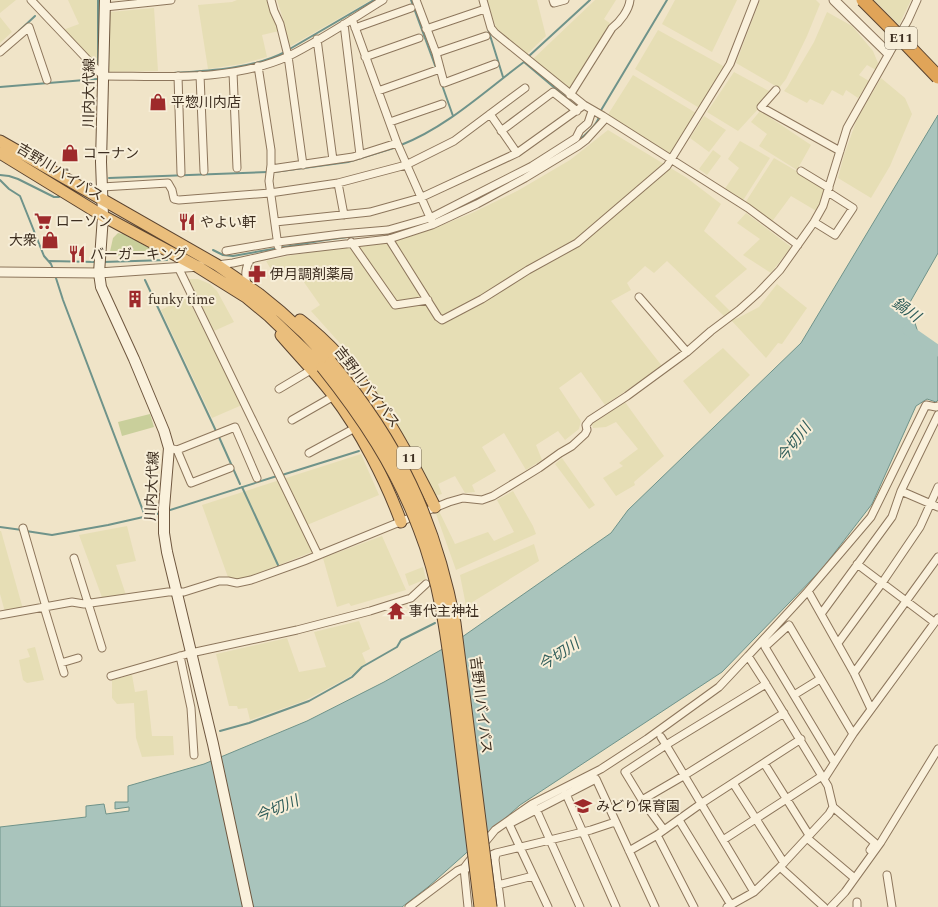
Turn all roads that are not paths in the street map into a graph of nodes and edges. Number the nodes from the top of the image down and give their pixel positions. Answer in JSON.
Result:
{"nodes":[{"id":1,"x":31,"y":0,"type":"edge"},
{"id":2,"x":171,"y":0,"type":"edge"},
{"id":3,"x":271,"y":0,"type":"edge"},
{"id":4,"x":383,"y":0,"type":"edge"},
{"id":5,"x":416,"y":0,"type":"edge"},
{"id":6,"x":482,"y":0,"type":"edge"},
{"id":7,"x":554,"y":0,"type":"edge"},
{"id":8,"x":565,"y":0,"type":"edge"},
{"id":9,"x":630,"y":0,"type":"edge"},
{"id":10,"x":755,"y":0,"type":"edge"},
{"id":11,"x":834,"y":0,"type":"edge"},
{"id":12,"x":863,"y":0,"type":"edge"},
{"id":13,"x":918,"y":0,"type":"edge"},
{"id":14,"x":105,"y":4,"type":"edge"},
{"id":15,"x":411,"y":8,"type":"dead end"},
{"id":16,"x":485,"y":9,"type":"junction"},
{"id":17,"x":352,"y":19,"type":"junction"},
{"id":18,"x":344,"y":24,"type":"junction"},
{"id":19,"x":355,"y":28,"type":"junction"},
{"id":20,"x":426,"y":29,"type":"junction"},
{"id":21,"x":486,"y":36,"type":"dead end"},
{"id":22,"x":419,"y":38,"type":"dead end"},
{"id":23,"x":317,"y":40,"type":"junction"},
{"id":24,"x":0,"y":52,"type":"edge"},
{"id":25,"x":436,"y":53,"type":"junction"},
{"id":26,"x":888,"y":53,"type":"junction"},
{"id":27,"x":288,"y":56,"type":"junction"},
{"id":28,"x":366,"y":57,"type":"junction"},
{"id":29,"x":495,"y":64,"type":"dead end"},
{"id":30,"x":258,"y":66,"type":"junction"},
{"id":31,"x":440,"y":69,"type":"junction"},
{"id":32,"x":233,"y":72,"type":"junction"},
{"id":33,"x":200,"y":75,"type":"junction"},
{"id":34,"x":103,"y":76,"type":"junction"},
{"id":35,"x":178,"y":76,"type":"junction"},
{"id":36,"x":938,"y":78,"type":"edge"},
{"id":37,"x":47,"y":80,"type":"dead end"},
{"id":38,"x":525,"y":88,"type":"dead end"},
{"id":39,"x":776,"y":90,"type":"dead end"},
{"id":40,"x":378,"y":91,"type":"junction"},
{"id":41,"x":570,"y":95,"type":"junction"},
{"id":42,"x":442,"y":104,"type":"dead end"},
{"id":43,"x":584,"y":105,"type":"junction"},
{"id":44,"x":577,"y":111,"type":"junction"},
{"id":45,"x":490,"y":114,"type":"junction"},
{"id":46,"x":599,"y":114,"type":"junction"},
{"id":47,"x":390,"y":122,"type":"junction"},
{"id":48,"x":501,"y":131,"type":"junction"},
{"id":49,"x":0,"y":140,"type":"edge"},
{"id":50,"x":580,"y":140,"type":"junction"},
{"id":51,"x":398,"y":145,"type":"junction"},
{"id":52,"x":840,"y":151,"type":"junction"},
{"id":53,"x":0,"y":153,"type":"edge"},
{"id":54,"x":516,"y":153,"type":"junction"},
{"id":55,"x":360,"y":155,"type":"junction"},
{"id":56,"x":333,"y":160,"type":"junction"},
{"id":57,"x":671,"y":160,"type":"junction"},
{"id":58,"x":303,"y":165,"type":"junction"},
{"id":59,"x":406,"y":165,"type":"junction"},
{"id":60,"x":237,"y":168,"type":"dead end"},
{"id":61,"x":204,"y":171,"type":"dead end"},
{"id":62,"x":270,"y":171,"type":"junction"},
{"id":63,"x":801,"y":171,"type":"dead end"},
{"id":64,"x":181,"y":173,"type":"dead end"},
{"id":65,"x":338,"y":183,"type":"junction"},
{"id":66,"x":102,"y":187,"type":"junction"},
{"id":67,"x":828,"y":190,"type":"junction"},
{"id":68,"x":270,"y":193,"type":"junction"},
{"id":69,"x":420,"y":198,"type":"junction"},
{"id":70,"x":102,"y":200,"type":"junction"},
{"id":71,"x":344,"y":215,"type":"junction"},
{"id":72,"x":103,"y":216,"type":"junction"},
{"id":73,"x":431,"y":221,"type":"junction"},
{"id":74,"x":275,"y":222,"type":"junction"},
{"id":75,"x":814,"y":222,"type":"junction"},
{"id":76,"x":389,"y":239,"type":"junction"},
{"id":77,"x":351,"y":242,"type":"junction"},
{"id":78,"x":798,"y":245,"type":"junction"},
{"id":79,"x":278,"y":247,"type":"junction"},
{"id":80,"x":226,"y":251,"type":"dead end"},
{"id":81,"x":252,"y":259,"type":"junction"},
{"id":82,"x":100,"y":265,"type":"junction"},
{"id":83,"x":217,"y":265,"type":"junction"},
{"id":84,"x":198,"y":267,"type":"junction"},
{"id":85,"x":179,"y":269,"type":"junction"},
{"id":86,"x":0,"y":272,"type":"edge"},
{"id":87,"x":247,"y":285,"type":"junction"},
{"id":88,"x":639,"y":297,"type":"dead end"},
{"id":89,"x":428,"y":300,"type":"junction"},
{"id":90,"x":281,"y":312,"type":"junction"},
{"id":91,"x":687,"y":352,"type":"junction"},
{"id":92,"x":321,"y":366,"type":"junction"},
{"id":93,"x":279,"y":389,"type":"dead end"},
{"id":94,"x":334,"y":396,"type":"junction"},
{"id":95,"x":938,"y":406,"type":"edge"},
{"id":96,"x":938,"y":415,"type":"edge"},
{"id":97,"x":292,"y":420,"type":"dead end"},
{"id":98,"x":355,"y":428,"type":"junction"},
{"id":99,"x":173,"y":449,"type":"junction"},
{"id":100,"x":309,"y":452,"type":"dead end"},
{"id":101,"x":230,"y":468,"type":"dead end"},
{"id":102,"x":419,"y":476,"type":"junction"},
{"id":103,"x":257,"y":478,"type":"dead end"},
{"id":104,"x":938,"y":487,"type":"edge"},
{"id":105,"x":388,"y":491,"type":"junction"},
{"id":106,"x":901,"y":491,"type":"junction"},
{"id":107,"x":934,"y":505,"type":"edge"},
{"id":108,"x":436,"y":507,"type":"junction"},
{"id":109,"x":401,"y":522,"type":"junction"},
{"id":110,"x":24,"y":531,"type":"dead end"},
{"id":111,"x":318,"y":555,"type":"junction"},
{"id":112,"x":74,"y":558,"type":"dead end"},
{"id":113,"x":938,"y":558,"type":"edge"},
{"id":114,"x":857,"y":564,"type":"junction"},
{"id":115,"x":882,"y":583,"type":"junction"},
{"id":116,"x":426,"y":584,"type":"dead end"},
{"id":117,"x":808,"y":591,"type":"junction"},
{"id":118,"x":176,"y":592,"type":"junction"},
{"id":119,"x":906,"y":601,"type":"junction"},
{"id":120,"x":89,"y":604,"type":"junction"},
{"id":121,"x":45,"y":607,"type":"junction"},
{"id":122,"x":821,"y":614,"type":"junction"},
{"id":123,"x":0,"y":615,"type":"edge"},
{"id":124,"x":936,"y":620,"type":"edge"},
{"id":125,"x":838,"y":643,"type":"junction"},
{"id":126,"x":102,"y":648,"type":"dead end"},
{"id":127,"x":191,"y":653,"type":"junction"},
{"id":128,"x":180,"y":656,"type":"junction"},
{"id":129,"x":748,"y":656,"type":"junction"},
{"id":130,"x":78,"y":658,"type":"dead end"},
{"id":131,"x":61,"y":663,"type":"junction"},
{"id":132,"x":64,"y":673,"type":"dead end"},
{"id":133,"x":854,"y":673,"type":"junction"},
{"id":134,"x":111,"y":676,"type":"dead end"},
{"id":135,"x":820,"y":678,"type":"junction"},
{"id":136,"x":766,"y":684,"type":"junction"},
{"id":137,"x":794,"y":695,"type":"junction"},
{"id":138,"x":871,"y":708,"type":"junction"},
{"id":139,"x":784,"y":713,"type":"junction"},
{"id":140,"x":853,"y":734,"type":"junction"},
{"id":141,"x":661,"y":737,"type":"dead end"},
{"id":142,"x":801,"y":740,"type":"junction"},
{"id":143,"x":666,"y":745,"type":"junction"},
{"id":144,"x":938,"y":749,"type":"edge"},
{"id":145,"x":194,"y":755,"type":"dead end"},
{"id":146,"x":834,"y":762,"type":"junction"},
{"id":147,"x":764,"y":763,"type":"junction"},
{"id":148,"x":684,"y":775,"type":"junction"},
{"id":149,"x":823,"y":777,"type":"junction"},
{"id":150,"x":733,"y":783,"type":"junction"},
{"id":151,"x":566,"y":794,"type":"junction"},
{"id":152,"x":787,"y":799,"type":"junction"},
{"id":153,"x":642,"y":800,"type":"junction"},
{"id":154,"x":702,"y":803,"type":"junction"},
{"id":155,"x":833,"y":807,"type":"junction"},
{"id":156,"x":536,"y":809,"type":"junction"},
{"id":157,"x":755,"y":818,"type":"junction"},
{"id":158,"x":679,"y":820,"type":"junction"},
{"id":159,"x":614,"y":822,"type":"junction"},
{"id":160,"x":664,"y":830,"type":"junction"},
{"id":161,"x":582,"y":832,"type":"junction"},
{"id":162,"x":657,"y":835,"type":"junction"},
{"id":163,"x":808,"y":836,"type":"junction"},
{"id":164,"x":551,"y":840,"type":"junction"},
{"id":165,"x":723,"y":840,"type":"junction"},
{"id":166,"x":520,"y":847,"type":"junction"},
{"id":167,"x":629,"y":851,"type":"junction"},
{"id":168,"x":496,"y":853,"type":"junction"},
{"id":169,"x":782,"y":865,"type":"junction"},
{"id":170,"x":464,"y":868,"type":"junction"},
{"id":171,"x":887,"y":875,"type":"dead end"},
{"id":172,"x":533,"y":876,"type":"junction"},
{"id":173,"x":852,"y":876,"type":"junction"},
{"id":174,"x":498,"y":885,"type":"junction"},
{"id":175,"x":754,"y":892,"type":"junction"},
{"id":176,"x":729,"y":906,"type":"edge"},
{"id":177,"x":248,"y":907,"type":"edge"},
{"id":178,"x":409,"y":907,"type":"edge"},
{"id":179,"x":468,"y":907,"type":"edge"},
{"id":180,"x":480,"y":907,"type":"edge"},
{"id":181,"x":491,"y":907,"type":"edge"},
{"id":182,"x":501,"y":907,"type":"edge"},
{"id":183,"x":546,"y":907,"type":"edge"},
{"id":184,"x":580,"y":907,"type":"edge"},
{"id":185,"x":616,"y":907,"type":"edge"},
{"id":186,"x":655,"y":907,"type":"edge"},
{"id":187,"x":694,"y":907,"type":"edge"},
{"id":188,"x":825,"y":907,"type":"edge"},
{"id":189,"x":831,"y":907,"type":"edge"},
{"id":190,"x":892,"y":907,"type":"edge"}],
"edges":[{"from":1,"to":34,"type":"street"},
{"from":2,"to":14,"type":"street"},
{"from":3,"to":27,"type":"street"},
{"from":4,"to":17,"type":"street"},
{"from":5,"to":20,"type":"street"},
{"from":6,"to":16,"type":"street"},
{"from":7,"to":8,"type":"street"},
{"from":9,"to":41,"type":"street"},
{"from":10,"to":57,"type":"street"},
{"from":11,"to":26,"type":"street"},
{"from":12,"to":36,"type":"highway","number":"E11","bridge":true},
{"from":13,"to":26,"type":"street"},
{"from":14,"to":34,"type":"main road","name":"川内大代線"},
{"from":15,"to":19,"type":"street"},
{"from":16,"to":20,"type":"street"},
{"from":16,"to":41,"type":"street"},
{"from":17,"to":18,"type":"street"},
{"from":17,"to":19,"type":"street"},
{"from":18,"to":23,"type":"street"},
{"from":18,"to":55,"type":"street"},
{"from":19,"to":28,"type":"street"},
{"from":20,"to":25,"type":"street"},
{"from":21,"to":25,"type":"street"},
{"from":22,"to":28,"type":"street"},
{"from":23,"to":27,"type":"street"},
{"from":23,"to":56,"type":"street"},
{"from":24,"to":37,"type":"street"},
{"from":25,"to":31,"type":"street"},
{"from":26,"to":52,"type":"street"},
{"from":27,"to":30,"type":"street"},
{"from":27,"to":58,"type":"street"},
{"from":28,"to":40,"type":"street"},
{"from":29,"to":31,"type":"street"},
{"from":30,"to":32,"type":"street"},
{"from":30,"to":62,"type":"street"},
{"from":31,"to":40,"type":"street"},
{"from":32,"to":33,"type":"street"},
{"from":32,"to":60,"type":"street"},
{"from":33,"to":35,"type":"street"},
{"from":33,"to":61,"type":"street"},
{"from":34,"to":35,"type":"street"},
{"from":34,"to":66,"type":"main road","name":"川内大代線"},
{"from":35,"to":64,"type":"street"},
{"from":38,"to":45,"type":"street"},
{"from":39,"to":52,"type":"street"},
{"from":40,"to":47,"type":"street"},
{"from":41,"to":43,"type":"street"},
{"from":42,"to":47,"type":"street"},
{"from":43,"to":44,"type":"street"},
{"from":43,"to":46,"type":"street"},
{"from":44,"to":48,"type":"street"},
{"from":44,"to":54,"type":"street"},
{"from":45,"to":48,"type":"street"},
{"from":45,"to":59,"type":"street"},
{"from":46,"to":50,"type":"street"},
{"from":46,"to":50,"type":"street"},
{"from":46,"to":57,"type":"street"},
{"from":47,"to":51,"type":"street"},
{"from":48,"to":54,"type":"street"},
{"from":49,"to":70,"type":"highway","name":"吉野川バイパス","number":"11"},
{"from":50,"to":73,"type":"street"},
{"from":51,"to":55,"type":"street"},
{"from":51,"to":59,"type":"street"},
{"from":52,"to":67,"type":"street"},
{"from":53,"to":72,"type":"highway","name":"吉野川バイパス","number":"11"},
{"from":54,"to":69,"type":"street"},
{"from":55,"to":56,"type":"street"},
{"from":56,"to":58,"type":"street"},
{"from":57,"to":78,"type":"street"},
{"from":57,"to":89,"type":"street"},
{"from":58,"to":62,"type":"street"},
{"from":59,"to":65,"type":"street"},
{"from":59,"to":69,"type":"street"},
{"from":62,"to":68,"type":"street"},
{"from":63,"to":67,"type":"street"},
{"from":65,"to":68,"type":"street"},
{"from":65,"to":71,"type":"street"},
{"from":66,"to":68,"type":"street"},
{"from":66,"to":70,"type":"main road","name":"川内大代線"},
{"from":67,"to":75,"type":"street"},
{"from":67,"to":75,"type":"street"},
{"from":68,"to":74,"type":"street"},
{"from":69,"to":71,"type":"street"},
{"from":69,"to":73,"type":"street"},
{"from":70,"to":72,"type":"main road","name":"川内大代線"},
{"from":70,"to":83,"type":"highway","name":"吉野川バイパス","number":"11"},
{"from":71,"to":74,"type":"street"},
{"from":72,"to":82,"type":"main road","name":"川内大代線"},
{"from":72,"to":84,"type":"highway","name":"吉野川バイパス","number":"11"},
{"from":73,"to":76,"type":"street"},
{"from":73,"to":79,"type":"street"},
{"from":74,"to":79,"type":"street"},
{"from":75,"to":78,"type":"street"},
{"from":76,"to":77,"type":"street"},
{"from":76,"to":89,"type":"street"},
{"from":77,"to":79,"type":"street"},
{"from":77,"to":89,"type":"street"},
{"from":78,"to":91,"type":"street"},
{"from":79,"to":80,"type":"street"},
{"from":79,"to":81,"type":"street"},
{"from":81,"to":83,"type":"street"},
{"from":81,"to":87,"type":"street"},
{"from":82,"to":85,"type":"street"},
{"from":82,"to":86,"type":"street"},
{"from":82,"to":99,"type":"main road","name":"川内大代線"},
{"from":83,"to":84,"type":"street"},
{"from":83,"to":87,"type":"highway","name":"吉野川バイパス","number":"11"},
{"from":84,"to":85,"type":"street"},
{"from":84,"to":92,"type":"highway","name":"吉野川バイパス","number":"11"},
{"from":85,"to":111,"type":"street"},
{"from":87,"to":90,"type":"highway","name":"吉野川バイパス","number":"11"},
{"from":88,"to":91,"type":"street"},
{"from":90,"to":92,"type":"highway","name":"吉野川バイパス","number":"11"},
{"from":90,"to":102,"type":"highway","number":"11"},
{"from":91,"to":108,"type":"street"},
{"from":92,"to":93,"type":"street"},
{"from":92,"to":94,"type":"highway","number":"11"},
{"from":92,"to":180,"type":"highway","name":"吉野川バイパス","number":"11","bridge":true},
{"from":92,"to":181,"type":"highway","name":"吉野川バイパス","number":"11","bridge":true},
{"from":94,"to":97,"type":"street"},
{"from":94,"to":98,"type":"highway","number":"11"},
{"from":95,"to":117,"type":"street"},
{"from":96,"to":106,"type":"street"},
{"from":98,"to":100,"type":"street"},
{"from":98,"to":105,"type":"highway","number":"11"},
{"from":99,"to":101,"type":"street"},
{"from":99,"to":103,"type":"street"},
{"from":99,"to":118,"type":"main road","name":"川内大代線"},
{"from":102,"to":105,"type":"street"},
{"from":102,"to":108,"type":"highway","number":"11"},
{"from":104,"to":107,"type":"street"},
{"from":105,"to":109,"type":"highway","number":"11"},
{"from":106,"to":107,"type":"street"},
{"from":106,"to":114,"type":"street"},
{"from":107,"to":115,"type":"street"},
{"from":108,"to":109,"type":"street"},
{"from":109,"to":111,"type":"street"},
{"from":110,"to":121,"type":"street"},
{"from":111,"to":118,"type":"street"},
{"from":112,"to":120,"type":"street"},
{"from":113,"to":119,"type":"street"},
{"from":114,"to":115,"type":"street"},
{"from":114,"to":122,"type":"street"},
{"from":115,"to":119,"type":"street"},
{"from":115,"to":125,"type":"street"},
{"from":116,"to":127,"type":"street"},
{"from":117,"to":122,"type":"street"},
{"from":117,"to":129,"type":"street"},
{"from":118,"to":120,"type":"street"},
{"from":118,"to":127,"type":"main road","name":"川内大代線"},
{"from":119,"to":124,"type":"street"},
{"from":119,"to":133,"type":"street"},
{"from":120,"to":121,"type":"street"},
{"from":120,"to":126,"type":"street"},
{"from":121,"to":123,"type":"street"},
{"from":121,"to":131,"type":"street"},
{"from":122,"to":125,"type":"street"},
{"from":124,"to":138,"type":"street"},
{"from":125,"to":133,"type":"street"},
{"from":127,"to":128,"type":"street"},
{"from":127,"to":177,"type":"main road","name":"川内大代線"},
{"from":128,"to":134,"type":"street"},
{"from":128,"to":145,"type":"street"},
{"from":129,"to":136,"type":"street"},
{"from":129,"to":170,"type":"street"},
{"from":130,"to":131,"type":"street"},
{"from":131,"to":132,"type":"street"},
{"from":133,"to":138,"type":"street"},
{"from":135,"to":137,"type":"street"},
{"from":135,"to":137,"type":"street"},
{"from":135,"to":140,"type":"street"},
{"from":136,"to":139,"type":"street"},
{"from":136,"to":143,"type":"street"},
{"from":137,"to":146,"type":"street"},
{"from":138,"to":140,"type":"street"},
{"from":139,"to":142,"type":"street"},
{"from":139,"to":148,"type":"street"},
{"from":140,"to":146,"type":"street"},
{"from":141,"to":143,"type":"street"},
{"from":142,"to":147,"type":"street"},
{"from":142,"to":149,"type":"street"},
{"from":143,"to":148,"type":"street"},
{"from":143,"to":153,"type":"street"},
{"from":144,"to":189,"type":"street"},
{"from":146,"to":149,"type":"street"},
{"from":147,"to":150,"type":"street"},
{"from":147,"to":152,"type":"street"},
{"from":148,"to":153,"type":"street"},
{"from":148,"to":154,"type":"street"},
{"from":149,"to":152,"type":"street"},
{"from":149,"to":155,"type":"street"},
{"from":150,"to":154,"type":"street"},
{"from":150,"to":157,"type":"street"},
{"from":151,"to":156,"type":"street"},
{"from":151,"to":159,"type":"street"},
{"from":151,"to":161,"type":"street"},
{"from":152,"to":157,"type":"street"},
{"from":152,"to":163,"type":"street"},
{"from":153,"to":160,"type":"street"},
{"from":154,"to":158,"type":"street"},
{"from":154,"to":165,"type":"street"},
{"from":155,"to":163,"type":"street"},
{"from":155,"to":173,"type":"street"},
{"from":156,"to":164,"type":"street"},
{"from":156,"to":166,"type":"street"},
{"from":157,"to":165,"type":"street"},
{"from":157,"to":169,"type":"street"},
{"from":158,"to":160,"type":"street"},
{"from":158,"to":176,"type":"street"},
{"from":159,"to":161,"type":"street"},
{"from":159,"to":167,"type":"street"},
{"from":160,"to":162,"type":"street"},
{"from":161,"to":164,"type":"street"},
{"from":161,"to":185,"type":"street"},
{"from":162,"to":167,"type":"street"},
{"from":162,"to":187,"type":"street"},
{"from":163,"to":169,"type":"street"},
{"from":163,"to":173,"type":"street"},
{"from":164,"to":166,"type":"street"},
{"from":164,"to":184,"type":"street"},
{"from":165,"to":175,"type":"street"},
{"from":166,"to":168,"type":"street"},
{"from":166,"to":172,"type":"street"},
{"from":167,"to":186,"type":"street"},
{"from":168,"to":170,"type":"street"},
{"from":168,"to":174,"type":"street"},
{"from":169,"to":175,"type":"street"},
{"from":169,"to":188,"type":"street"},
{"from":170,"to":178,"type":"street"},
{"from":170,"to":179,"type":"street"},
{"from":171,"to":190,"type":"street"},
{"from":172,"to":174,"type":"street"},
{"from":172,"to":183,"type":"street"},
{"from":173,"to":188,"type":"street"},
{"from":174,"to":182,"type":"street"},
{"from":175,"to":176,"type":"street"}]}
